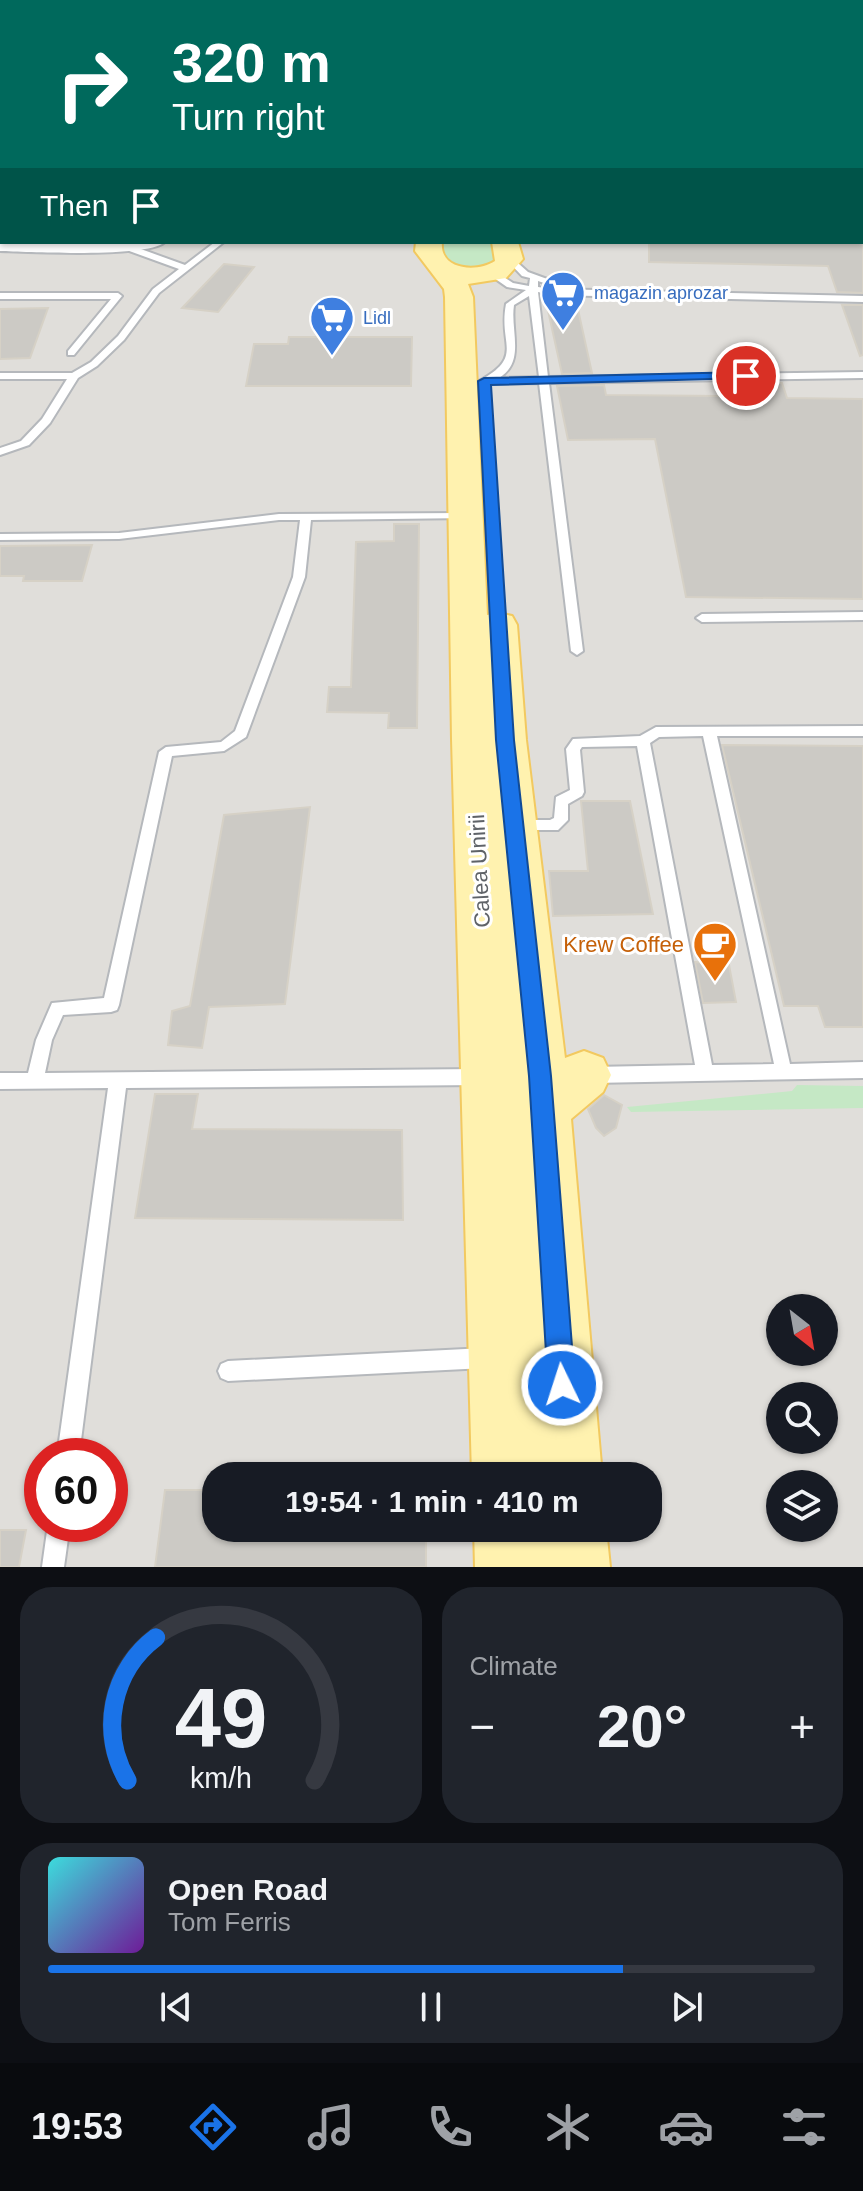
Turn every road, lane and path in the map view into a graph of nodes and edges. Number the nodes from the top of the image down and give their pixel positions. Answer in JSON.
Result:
{"nodes":[{"id":1,"x":142,"y":244,"type":"edge"},
{"id":2,"x":217,"y":244,"type":"edge"},
{"id":3,"x":0,"y":246,"type":"edge"},
{"id":4,"x":430,"y":250,"type":"edge"},
{"id":5,"x":499,"y":262,"type":"edge"},
{"id":6,"x":182,"y":267,"type":"junction"},
{"id":7,"x":534,"y":277,"type":"junction"},
{"id":8,"x":533,"y":290,"type":"junction"},
{"id":9,"x":588,"y":293,"type":"junction"},
{"id":10,"x":0,"y":296,"type":"edge"},
{"id":11,"x":863,"y":299,"type":"edge"},
{"id":12,"x":71,"y":353,"type":"dead end"},
{"id":13,"x":863,"y":375,"type":"edge"},
{"id":14,"x":0,"y":376,"type":"edge"},
{"id":15,"x":74,"y":376,"type":"junction"},
{"id":16,"x":544,"y":380,"type":"junction"},
{"id":17,"x":484,"y":381,"type":"junction"},
{"id":18,"x":0,"y":452,"type":"edge"},
{"id":19,"x":306,"y":516,"type":"junction"},
{"id":20,"x":466,"y":516,"type":"junction"},
{"id":21,"x":0,"y":537,"type":"edge"},
{"id":22,"x":863,"y":616,"type":"edge"},
{"id":23,"x":702,"y":618,"type":"dead end"},
{"id":24,"x":577,"y":651,"type":"dead end"},
{"id":25,"x":863,"y":731,"type":"edge"},
{"id":26,"x":709,"y":732,"type":"junction"},
{"id":27,"x":643,"y":741,"type":"junction"},
{"id":28,"x":514,"y":825,"type":"junction"},
{"id":29,"x":863,"y":1070,"type":"edge"},
{"id":30,"x":784,"y":1073,"type":"junction"},
{"id":31,"x":705,"y":1074,"type":"junction"},
{"id":32,"x":0,"y":1081,"type":"edge"},
{"id":33,"x":35,"y":1081,"type":"junction"},
{"id":34,"x":118,"y":1081,"type":"junction"},
{"id":35,"x":529,"y":1082,"type":"junction"},
{"id":36,"x":501,"y":1357,"type":"junction"},
{"id":37,"x":228,"y":1371,"type":"dead end"},
{"id":38,"x":70,"y":1438,"type":"edge"},
{"id":39,"x":505,"y":1462,"type":"edge"},
{"id":40,"x":567,"y":1462,"type":"edge"},
{"id":41,"x":56,"y":1542,"type":"edge"},
{"id":42,"x":509,"y":1542,"type":"edge"},
{"id":43,"x":573,"y":1542,"type":"edge"},
{"id":44,"x":53,"y":1567,"type":"edge"},
{"id":45,"x":510,"y":1567,"type":"edge"},
{"id":46,"x":575,"y":1567,"type":"edge"}],
"edges":[{"from":1,"to":3,"type":"street"},
{"from":1,"to":6,"type":"lane"},
{"from":2,"to":6,"type":"lane"},
{"from":4,"to":5,"type":"main road"},
{"from":4,"to":20,"type":"main road","name":"Calea Unirii"},
{"from":5,"to":7,"type":"lane"},
{"from":5,"to":8,"type":"lane"},
{"from":5,"to":17,"type":"main road","name":"Calea Unirii"},
{"from":6,"to":15,"type":"lane"},
{"from":7,"to":8,"type":"lane"},
{"from":7,"to":9,"type":"lane"},
{"from":8,"to":9,"type":"lane"},
{"from":8,"to":16,"type":"lane"},
{"from":8,"to":17,"type":"lane"},
{"from":9,"to":11,"type":"lane"},
{"from":10,"to":12,"type":"lane"},
{"from":13,"to":16,"type":"lane"},
{"from":14,"to":15,"type":"lane"},
{"from":15,"to":18,"type":"lane"},
{"from":16,"to":17,"type":"lane"},
{"from":16,"to":24,"type":"lane"},
{"from":17,"to":28,"type":"main road","name":"Calea Unirii"},
{"from":19,"to":20,"type":"lane"},
{"from":19,"to":21,"type":"lane"},
{"from":19,"to":33,"type":"lane"},
{"from":20,"to":35,"type":"main road","name":"Calea Unirii"},
{"from":22,"to":23,"type":"lane"},
{"from":25,"to":26,"type":"lane"},
{"from":26,"to":27,"type":"lane"},
{"from":26,"to":30,"type":"lane"},
{"from":27,"to":28,"type":"lane"},
{"from":27,"to":31,"type":"lane"},
{"from":28,"to":35,"type":"main road","name":"Calea Unirii"},
{"from":29,"to":30,"type":"lane"},
{"from":30,"to":31,"type":"lane"},
{"from":31,"to":35,"type":"lane"},
{"from":32,"to":33,"type":"lane"},
{"from":33,"to":34,"type":"lane"},
{"from":34,"to":35,"type":"lane"},
{"from":34,"to":38,"type":"lane"},
{"from":35,"to":36,"type":"main road","name":"Calea Unirii"},
{"from":35,"to":40,"type":"main road","name":"Calea Unirii"},
{"from":36,"to":37,"type":"lane"},
{"from":36,"to":39,"type":"main road","name":"Calea Unirii"},
{"from":41,"to":44,"type":"lane"},
{"from":42,"to":45,"type":"main road"},
{"from":43,"to":46,"type":"main road"}]}
